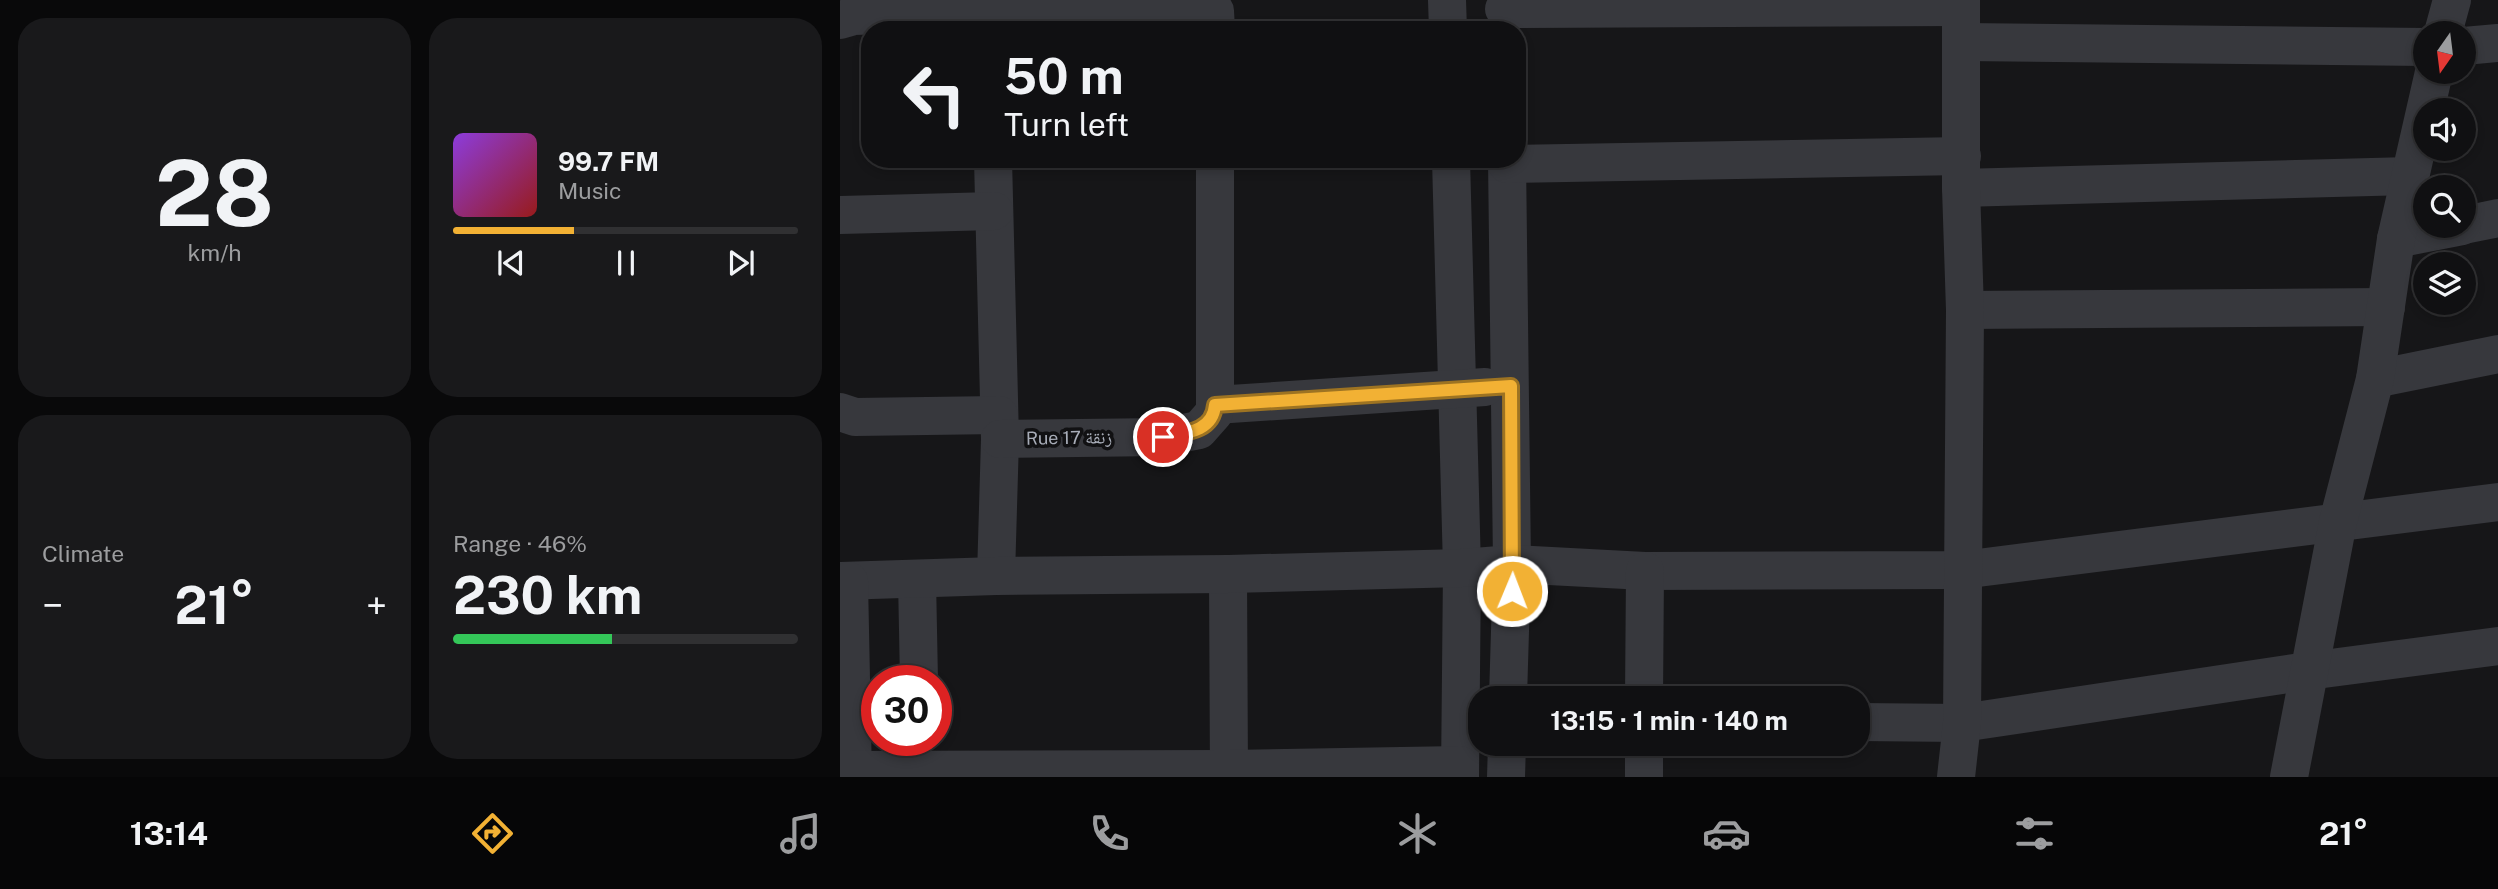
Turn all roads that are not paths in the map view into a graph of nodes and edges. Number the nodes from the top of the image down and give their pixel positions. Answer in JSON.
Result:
{"nodes":[{"id":1,"x":1447,"y":0,"type":"edge"},
{"id":2,"x":2452,"y":0,"type":"edge"},
{"id":3,"x":1503,"y":13,"type":"edge"},
{"id":4,"x":990,"y":14,"type":"edge"},
{"id":5,"x":1962,"y":17,"type":"edge"},
{"id":6,"x":840,"y":20,"type":"edge"},
{"id":7,"x":1216,"y":21,"type":"edge"},
{"id":8,"x":1448,"y":21,"type":"edge"},
{"id":9,"x":2446,"y":21,"type":"edge"},
{"id":10,"x":2498,"y":43,"type":"edge"},
{"id":11,"x":2476,"y":45,"type":"edge"},
{"id":12,"x":2413,"y":46,"type":"edge"},
{"id":13,"x":2431,"y":84,"type":"edge"},
{"id":14,"x":1526,"y":162,"type":"edge"},
{"id":15,"x":993,"y":168,"type":"edge"},
{"id":16,"x":1215,"y":168,"type":"edge"},
{"id":17,"x":1451,"y":168,"type":"edge"},
{"id":18,"x":1507,"y":168,"type":"edge"},
{"id":19,"x":1962,"y":172,"type":"junction"},
{"id":20,"x":2410,"y":176,"type":"junction"},
{"id":21,"x":993,"y":211,"type":"junction"},
{"id":22,"x":840,"y":215,"type":"edge"},
{"id":23,"x":2498,"y":218,"type":"edge"},
{"id":24,"x":2476,"y":222,"type":"edge"},
{"id":25,"x":2413,"y":235,"type":"edge"},
{"id":26,"x":2396,"y":239,"type":"junction"},
{"id":27,"x":2386,"y":307,"type":"junction"},
{"id":28,"x":1965,"y":310,"type":"junction"},
{"id":29,"x":2498,"y":354,"type":"edge"},
{"id":30,"x":2375,"y":379,"type":"junction"},
{"id":31,"x":1511,"y":386,"type":"junction"},
{"id":32,"x":1458,"y":388,"type":"junction"},
{"id":33,"x":1214,"y":409,"type":"junction"},
{"id":34,"x":840,"y":412,"type":"edge"},
{"id":35,"x":999,"y":427,"type":"junction"},
{"id":36,"x":2498,"y":502,"type":"edge"},
{"id":37,"x":2338,"y":522,"type":"junction"},
{"id":38,"x":1512,"y":564,"type":"junction"},
{"id":39,"x":1462,"y":568,"type":"junction"},
{"id":40,"x":1962,"y":570,"type":"junction"},
{"id":41,"x":1645,"y":571,"type":"junction"},
{"id":42,"x":1228,"y":574,"type":"junction"},
{"id":43,"x":996,"y":576,"type":"junction"},
{"id":44,"x":917,"y":579,"type":"junction"},
{"id":45,"x":845,"y":581,"type":"edge"},
{"id":46,"x":2498,"y":646,"type":"edge"},
{"id":47,"x":919,"y":665,"type":"edge"},
{"id":48,"x":2308,"y":671,"type":"junction"},
{"id":49,"x":1508,"y":686,"type":"edge"},
{"id":50,"x":1644,"y":686,"type":"edge"},
{"id":51,"x":1870,"y":722,"type":"edge"},
{"id":52,"x":1962,"y":723,"type":"junction"},
{"id":53,"x":1507,"y":756,"type":"edge"},
{"id":54,"x":1644,"y":756,"type":"edge"},
{"id":55,"x":920,"y":763,"type":"edge"},
{"id":56,"x":1460,"y":771,"type":"edge"},
{"id":57,"x":849,"y":773,"type":"edge"},
{"id":58,"x":1229,"y":773,"type":"edge"},
{"id":59,"x":1506,"y":777,"type":"edge"},
{"id":60,"x":1644,"y":777,"type":"edge"},
{"id":61,"x":1956,"y":777,"type":"edge"},
{"id":62,"x":2289,"y":777,"type":"edge"}],
"edges":[{"from":1,"to":8,"type":"street"},
{"from":2,"to":9,"type":"street"},
{"from":3,"to":5,"type":"street"},
{"from":4,"to":6,"type":"street"},
{"from":4,"to":7,"type":"street"},
{"from":5,"to":12,"type":"street"},
{"from":5,"to":19,"type":"street"},
{"from":10,"to":11,"type":"street"},
{"from":13,"to":20,"type":"street"},
{"from":14,"to":19,"type":"street"},
{"from":15,"to":21,"type":"street"},
{"from":16,"to":33,"type":"street"},
{"from":17,"to":32,"type":"street"},
{"from":18,"to":31,"type":"street"},
{"from":19,"to":20,"type":"street"},
{"from":19,"to":28,"type":"street"},
{"from":20,"to":26,"type":"street"},
{"from":21,"to":22,"type":"street"},
{"from":21,"to":35,"type":"street"},
{"from":23,"to":24,"type":"street"},
{"from":25,"to":26,"type":"street"},
{"from":26,"to":27,"type":"street"},
{"from":27,"to":28,"type":"street"},
{"from":27,"to":30,"type":"street"},
{"from":28,"to":40,"type":"street"},
{"from":29,"to":30,"type":"street"},
{"from":30,"to":37,"type":"street"},
{"from":31,"to":32,"type":"street","name":"Rue 17 زنقة"},
{"from":31,"to":38,"type":"street"},
{"from":32,"to":33,"type":"street","name":"Rue 17 زنقة"},
{"from":32,"to":39,"type":"street"},
{"from":33,"to":35,"type":"street","name":"Rue 17 زنقة"},
{"from":34,"to":35,"type":"street","name":"Rue 17 زنقة"},
{"from":35,"to":43,"type":"street"},
{"from":36,"to":37,"type":"street"},
{"from":37,"to":40,"type":"street"},
{"from":37,"to":48,"type":"street"},
{"from":38,"to":39,"type":"street"},
{"from":38,"to":41,"type":"street"},
{"from":38,"to":49,"type":"street"},
{"from":39,"to":42,"type":"street"},
{"from":39,"to":56,"type":"street"},
{"from":40,"to":41,"type":"street"},
{"from":40,"to":52,"type":"street"},
{"from":41,"to":50,"type":"street"},
{"from":42,"to":43,"type":"street"},
{"from":42,"to":58,"type":"street"},
{"from":43,"to":44,"type":"street"},
{"from":44,"to":45,"type":"street"},
{"from":44,"to":47,"type":"street"},
{"from":45,"to":57,"type":"street"},
{"from":46,"to":48,"type":"street"},
{"from":48,"to":52,"type":"street"},
{"from":48,"to":62,"type":"street"},
{"from":51,"to":52,"type":"street"},
{"from":52,"to":61,"type":"street"},
{"from":53,"to":59,"type":"street"},
{"from":54,"to":60,"type":"street"},
{"from":55,"to":57,"type":"street"},
{"from":55,"to":58,"type":"street"},
{"from":56,"to":58,"type":"street"}]}
